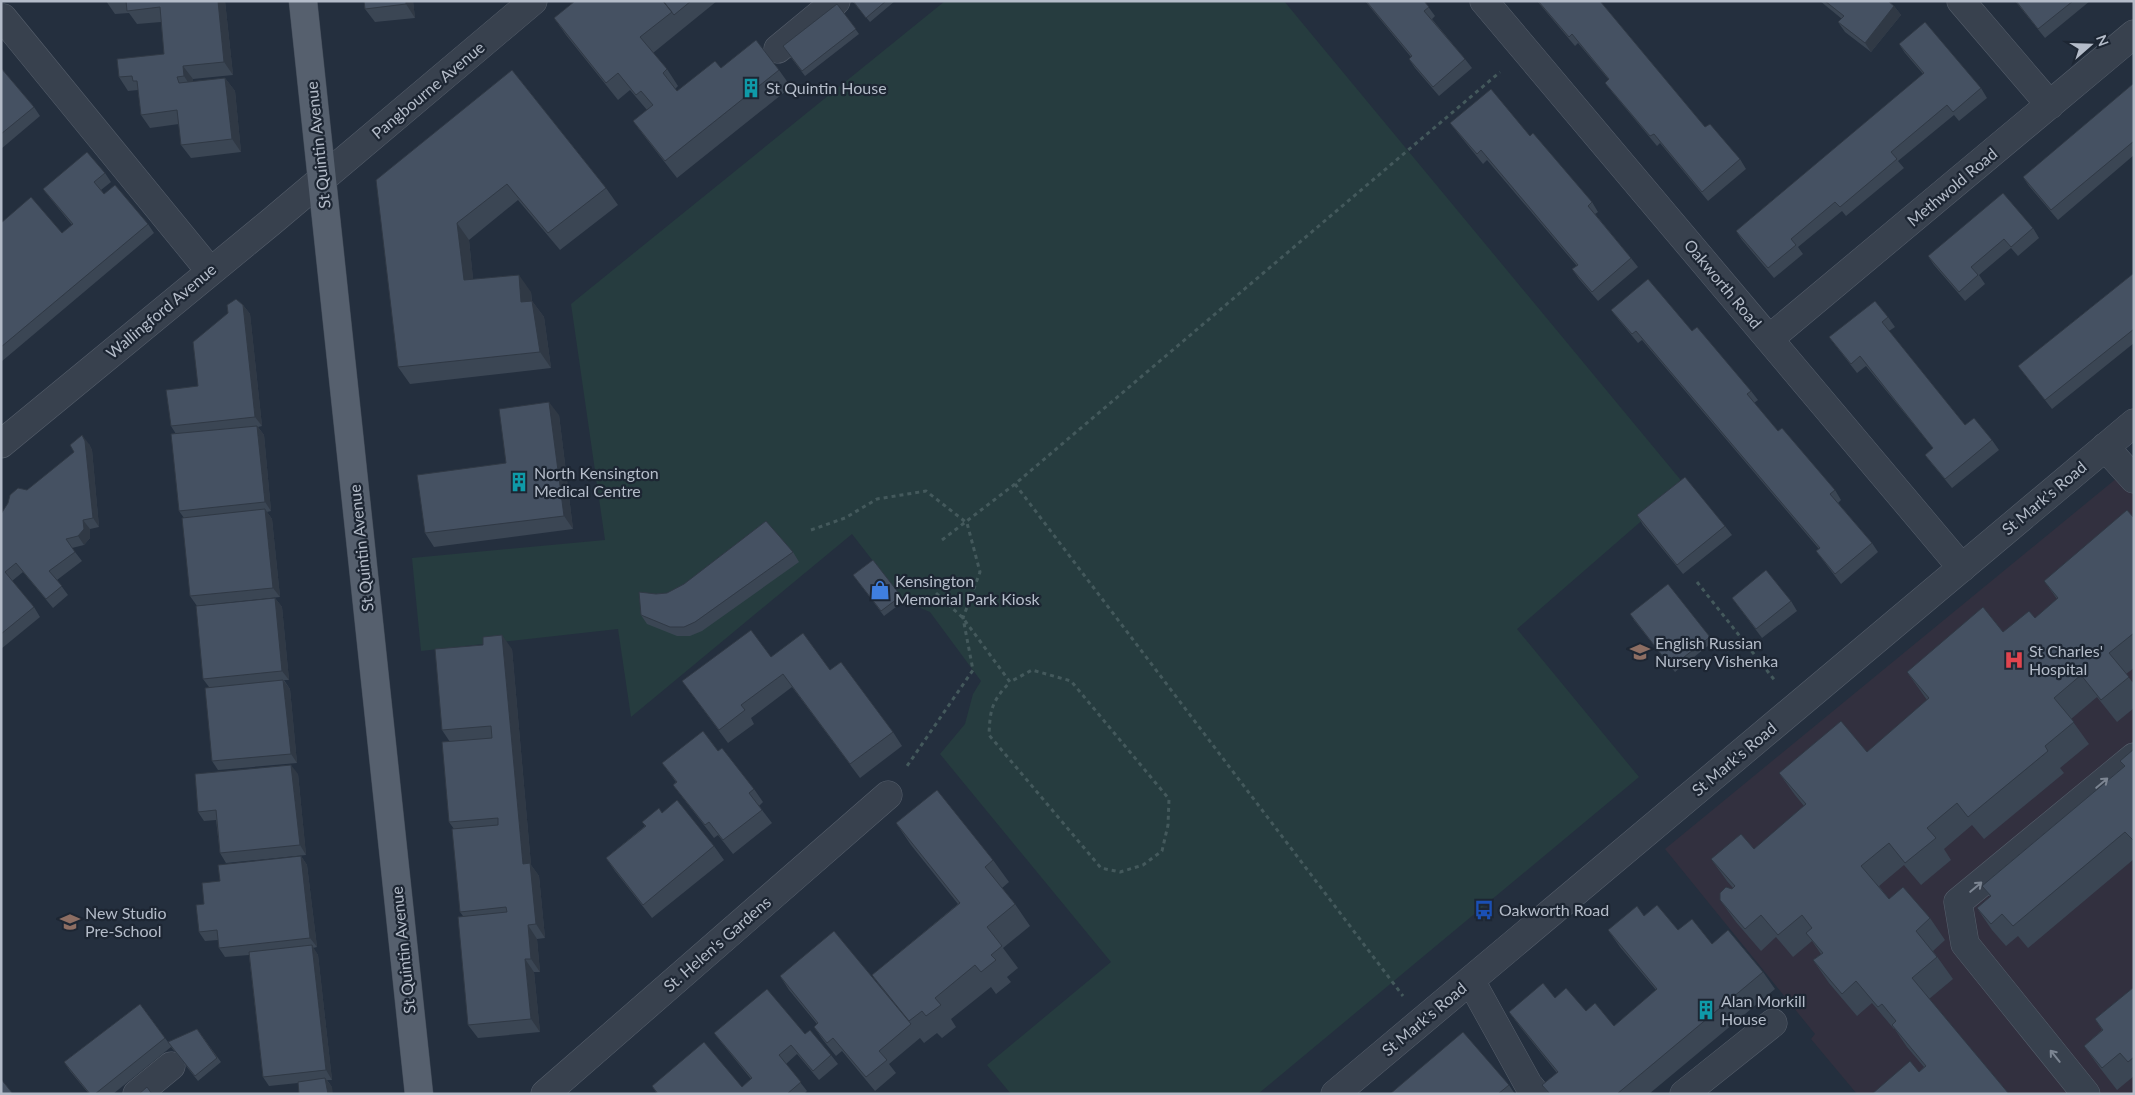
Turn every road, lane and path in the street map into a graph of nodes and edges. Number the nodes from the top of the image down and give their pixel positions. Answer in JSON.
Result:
{"nodes":[{"id":1,"x":303,"y":1,"type":"edge"},
{"id":2,"x":534,"y":1,"type":"edge"},
{"id":3,"x":836,"y":1,"type":"edge"},
{"id":4,"x":1484,"y":1,"type":"edge"},
{"id":5,"x":1961,"y":1,"type":"edge"},
{"id":6,"x":3,"y":18,"type":"dead end"},
{"id":7,"x":2134,"y":34,"type":"edge"},
{"id":8,"x":778,"y":50,"type":"dead end"},
{"id":9,"x":1525,"y":50,"type":"junction"},
{"id":10,"x":2050,"y":105,"type":"junction"},
{"id":11,"x":322,"y":179,"type":"junction"},
{"id":12,"x":210,"y":271,"type":"junction"},
{"id":13,"x":1768,"y":339,"type":"junction"},
{"id":14,"x":2134,"y":423,"type":"edge"},
{"id":15,"x":1,"y":444,"type":"edge"},
{"id":16,"x":2105,"y":448,"type":"junction"},
{"id":17,"x":2134,"y":480,"type":"edge"},
{"id":18,"x":1015,"y":484,"type":"junction"},
{"id":19,"x":967,"y":523,"type":"junction"},
{"id":20,"x":811,"y":530,"type":"dead end"},
{"id":21,"x":942,"y":540,"type":"dead end"},
{"id":22,"x":1962,"y":568,"type":"junction"},
{"id":23,"x":1697,"y":582,"type":"dead end"},
{"id":24,"x":936,"y":593,"type":"dead end"},
{"id":25,"x":963,"y":618,"type":"junction"},
{"id":26,"x":1010,"y":682,"type":"junction"},
{"id":27,"x":1796,"y":707,"type":"junction"},
{"id":28,"x":2134,"y":757,"type":"edge"},
{"id":29,"x":888,"y":795,"type":"joint"},
{"id":30,"x":1471,"y":980,"type":"junction"},
{"id":31,"x":1424,"y":1020,"type":"junction"},
{"id":32,"x":1772,"y":1023,"type":"dead end"},
{"id":33,"x":171,"y":1066,"type":"dead end"},
{"id":34,"x":137,"y":1094,"type":"edge"},
{"id":35,"x":419,"y":1094,"type":"edge"},
{"id":36,"x":545,"y":1094,"type":"edge"},
{"id":37,"x":1335,"y":1094,"type":"edge"},
{"id":38,"x":1536,"y":1094,"type":"edge"},
{"id":39,"x":1684,"y":1094,"type":"edge"},
{"id":40,"x":2086,"y":1094,"type":"edge"}],
"edges":[{"from":1,"to":11,"type":"main road","name":"St Quintin Avenue"},
{"from":2,"to":11,"type":"street","name":"Pangbourne Avenue"},
{"from":3,"to":8,"type":"street"},
{"from":4,"to":9,"type":"street","name":"Oakworth Road"},
{"from":5,"to":10,"type":"street"},
{"from":6,"to":12,"type":"street"},
{"from":7,"to":10,"type":"street","name":"Methwold Road"},
{"from":9,"to":13,"type":"street","name":"Oakworth Road"},
{"from":9,"to":18,"type":"path"},
{"from":10,"to":13,"type":"street","name":"Methwold Road"},
{"from":11,"to":12,"type":"street","name":"Wallingford Avenue"},
{"from":11,"to":35,"type":"main road","name":"St Quintin Avenue"},
{"from":12,"to":15,"type":"street","name":"Wallingford Avenue"},
{"from":13,"to":22,"type":"street","name":"Oakworth Road"},
{"from":14,"to":16,"type":"street","name":"St Mark's Road"},
{"from":16,"to":17,"type":"street"},
{"from":16,"to":22,"type":"street","name":"St Mark's Road"},
{"from":18,"to":19,"type":"path"},
{"from":18,"to":31,"type":"path"},
{"from":19,"to":20,"type":"path"},
{"from":19,"to":21,"type":"path"},
{"from":19,"to":25,"type":"path"},
{"from":22,"to":27,"type":"street","name":"St Mark's Road"},
{"from":23,"to":27,"type":"path"},
{"from":24,"to":25,"type":"path"},
{"from":25,"to":26,"type":"path"},
{"from":25,"to":29,"type":"path"},
{"from":26,"to":26,"type":"path"},
{"from":27,"to":30,"type":"street","name":"St Mark's Road"},
{"from":40,"to":28,"type":"street","one_way":true},
{"from":29,"to":36,"type":"street","name":"St. Helen's Gardens"},
{"from":30,"to":31,"type":"street","name":"St Mark's Road"},
{"from":30,"to":38,"type":"street"},
{"from":31,"to":37,"type":"street","name":"St Mark's Road"},
{"from":32,"to":39,"type":"street"},
{"from":33,"to":34,"type":"street"}]}
